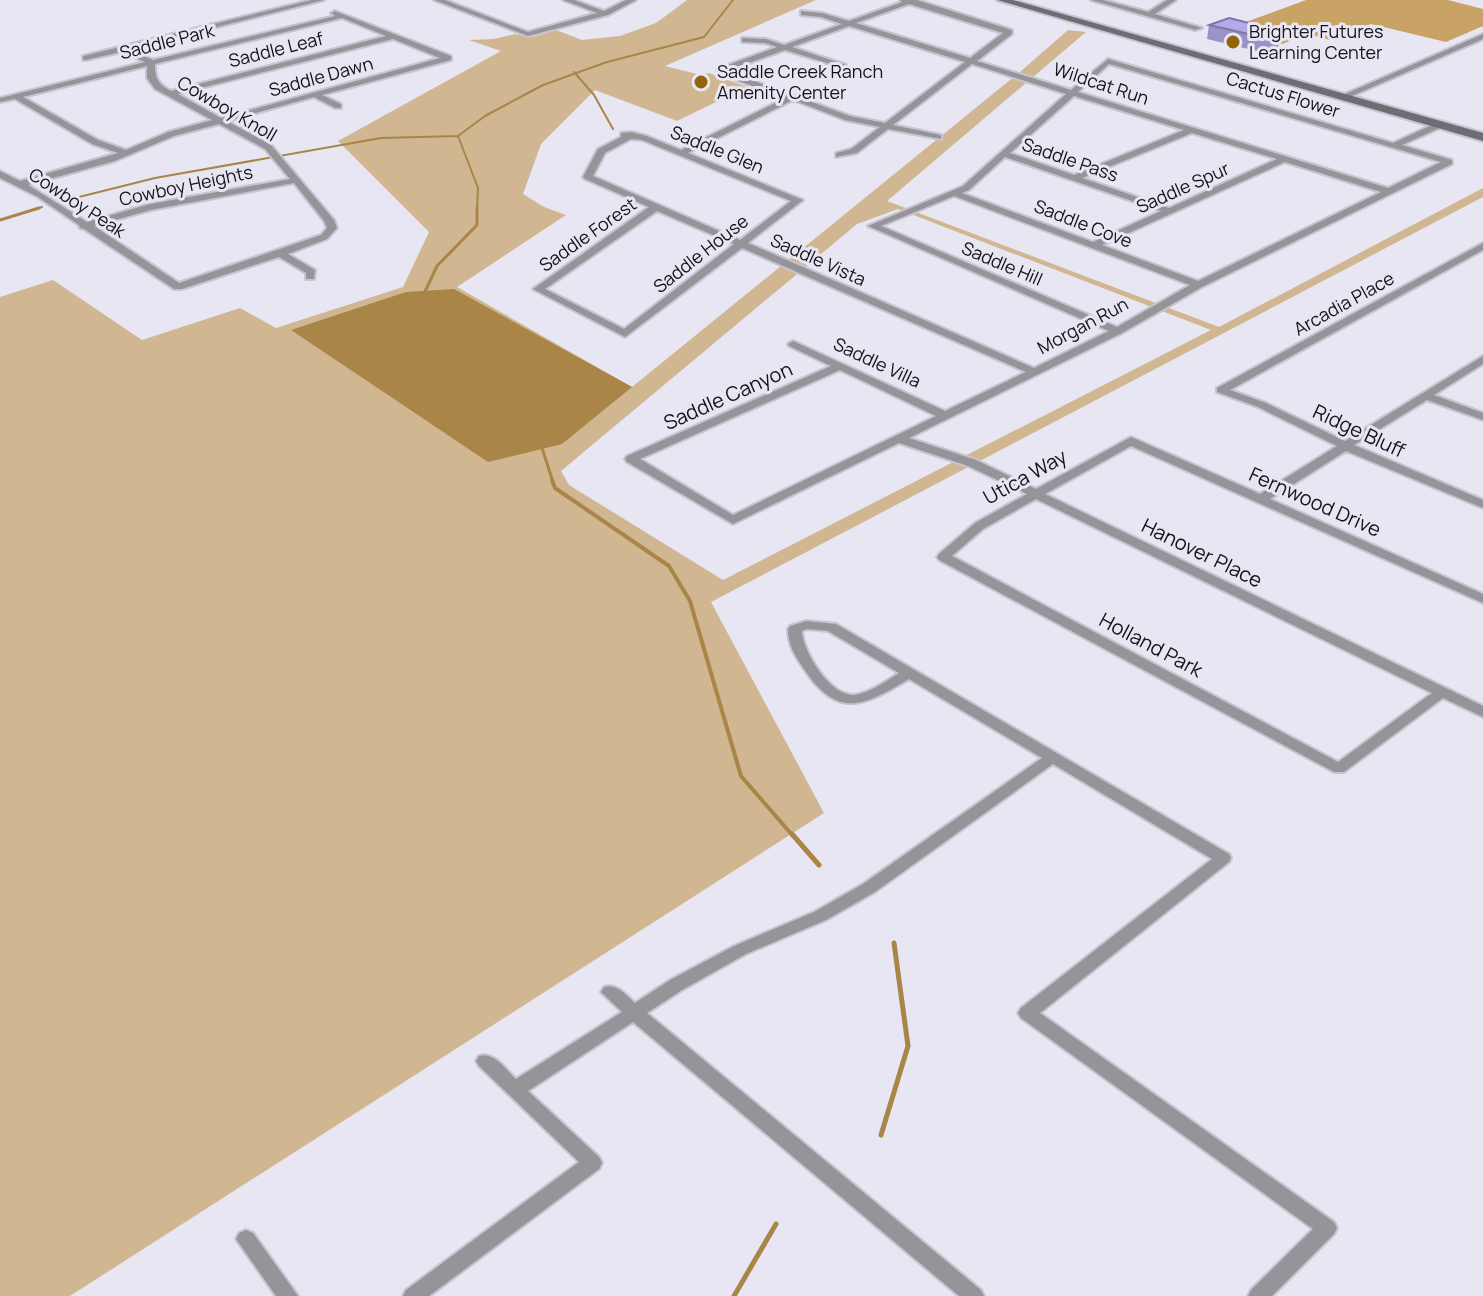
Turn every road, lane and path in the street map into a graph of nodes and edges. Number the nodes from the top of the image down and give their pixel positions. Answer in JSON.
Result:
{"nodes":[{"id":1,"x":320,"y":0,"type":"edge"},
{"id":2,"x":438,"y":0,"type":"edge"},
{"id":3,"x":567,"y":0,"type":"edge"},
{"id":4,"x":632,"y":0,"type":"edge"},
{"id":5,"x":894,"y":0,"type":"edge"},
{"id":6,"x":908,"y":0,"type":"edge"},
{"id":7,"x":1002,"y":0,"type":"edge"},
{"id":8,"x":1095,"y":0,"type":"edge"},
{"id":9,"x":1172,"y":0,"type":"edge"},
{"id":10,"x":309,"y":3,"type":"junction"},
{"id":11,"x":605,"y":13,"type":"junction"},
{"id":12,"x":804,"y":13,"type":"dead end"},
{"id":13,"x":1149,"y":15,"type":"junction"},
{"id":14,"x":343,"y":16,"type":"junction"},
{"id":15,"x":851,"y":22,"type":"junction"},
{"id":16,"x":1198,"y":28,"type":"dead end"},
{"id":17,"x":1483,"y":36,"type":"edge"},
{"id":18,"x":392,"y":37,"type":"junction"},
{"id":19,"x":745,"y":40,"type":"dead end"},
{"id":20,"x":785,"y":47,"type":"junction"},
{"id":21,"x":120,"y":48,"type":"junction"},
{"id":22,"x":86,"y":58,"type":"dead end"},
{"id":23,"x":972,"y":61,"type":"junction"},
{"id":24,"x":151,"y":62,"type":"junction"},
{"id":25,"x":843,"y":67,"type":"dead end"},
{"id":26,"x":1072,"y":92,"type":"junction"},
{"id":27,"x":169,"y":94,"type":"junction"},
{"id":28,"x":316,"y":95,"type":"junction"},
{"id":29,"x":16,"y":96,"type":"junction"},
{"id":30,"x":1342,"y":97,"type":"junction"},
{"id":31,"x":791,"y":98,"type":"junction"},
{"id":32,"x":0,"y":100,"type":"edge"},
{"id":33,"x":338,"y":106,"type":"dead end"},
{"id":34,"x":221,"y":120,"type":"junction"},
{"id":35,"x":1439,"y":125,"type":"junction"},
{"id":36,"x":885,"y":128,"type":"junction"},
{"id":37,"x":1452,"y":128,"type":"junction"},
{"id":38,"x":1192,"y":130,"type":"junction"},
{"id":39,"x":938,"y":137,"type":"dead end"},
{"id":40,"x":1483,"y":137,"type":"edge"},
{"id":41,"x":1395,"y":145,"type":"junction"},
{"id":42,"x":1408,"y":150,"type":"junction"},
{"id":43,"x":127,"y":153,"type":"junction"},
{"id":44,"x":681,"y":153,"type":"junction"},
{"id":45,"x":1004,"y":154,"type":"junction"},
{"id":46,"x":839,"y":155,"type":"dead end"},
{"id":47,"x":1285,"y":159,"type":"junction"},
{"id":48,"x":1449,"y":162,"type":"joint"},
{"id":49,"x":0,"y":174,"type":"edge"},
{"id":50,"x":588,"y":177,"type":"joint"},
{"id":51,"x":1074,"y":178,"type":"junction"},
{"id":52,"x":297,"y":180,"type":"junction"},
{"id":53,"x":19,"y":184,"type":"junction"},
{"id":54,"x":1387,"y":191,"type":"junction"},
{"id":55,"x":957,"y":194,"type":"junction"},
{"id":56,"x":798,"y":200,"type":"joint"},
{"id":57,"x":656,"y":207,"type":"junction"},
{"id":58,"x":1170,"y":211,"type":"junction"},
{"id":59,"x":83,"y":226,"type":"junction"},
{"id":60,"x":740,"y":244,"type":"junction"},
{"id":61,"x":1094,"y":245,"type":"junction"},
{"id":62,"x":1483,"y":246,"type":"edge"},
{"id":63,"x":281,"y":254,"type":"junction"},
{"id":64,"x":310,"y":277,"type":"dead end"},
{"id":65,"x":1198,"y":285,"type":"junction"},
{"id":66,"x":178,"y":287,"type":"joint"},
{"id":67,"x":1118,"y":331,"type":"junction"},
{"id":68,"x":625,"y":334,"type":"joint"},
{"id":69,"x":793,"y":344,"type":"dead end"},
{"id":70,"x":1483,"y":359,"type":"edge"},
{"id":71,"x":840,"y":366,"type":"junction"},
{"id":72,"x":1035,"y":372,"type":"junction"},
{"id":73,"x":1221,"y":390,"type":"joint"},
{"id":74,"x":1425,"y":395,"type":"junction"},
{"id":75,"x":946,"y":416,"type":"junction"},
{"id":76,"x":1483,"y":417,"type":"edge"},
{"id":77,"x":899,"y":439,"type":"junction"},
{"id":78,"x":1131,"y":441,"type":"joint"},
{"id":79,"x":1344,"y":446,"type":"junction"},
{"id":80,"x":1035,"y":494,"type":"junction"},
{"id":81,"x":1260,"y":500,"type":"junction"},
{"id":82,"x":1483,"y":504,"type":"edge"},
{"id":83,"x":733,"y":520,"type":"joint"},
{"id":84,"x":944,"y":557,"type":"joint"},
{"id":85,"x":1483,"y":599,"type":"edge"},
{"id":86,"x":909,"y":673,"type":"junction"},
{"id":87,"x":1441,"y":693,"type":"junction"},
{"id":88,"x":1483,"y":712,"type":"edge"},
{"id":89,"x":1053,"y":757,"type":"junction"},
{"id":90,"x":610,"y":992,"type":"dead end"},
{"id":91,"x":634,"y":1012,"type":"junction"},
{"id":92,"x":485,"y":1061,"type":"dead end"},
{"id":93,"x":516,"y":1089,"type":"junction"},
{"id":94,"x":246,"y":1239,"type":"dead end"},
{"id":95,"x":288,"y":1296,"type":"edge"},
{"id":96,"x":413,"y":1296,"type":"edge"},
{"id":97,"x":974,"y":1296,"type":"edge"},
{"id":98,"x":1258,"y":1296,"type":"edge"}],
"edges":[{"from":1,"to":10,"type":"street"},
{"from":2,"to":11,"type":"street"},
{"from":3,"to":11,"type":"street"},
{"from":4,"to":11,"type":"street"},
{"from":5,"to":15,"type":"street"},
{"from":6,"to":15,"type":"street"},
{"from":6,"to":23,"type":"street"},
{"from":7,"to":30,"type":"main road"},
{"from":8,"to":13,"type":"street"},
{"from":9,"to":13,"type":"street"},
{"from":10,"to":14,"type":"street"},
{"from":10,"to":21,"type":"street"},
{"from":12,"to":15,"type":"street","name":"Wildcat Run"},
{"from":13,"to":16,"type":"street"},
{"from":14,"to":18,"type":"street"},
{"from":14,"to":24,"type":"street","name":"Saddle Park"},
{"from":15,"to":20,"type":"street"},
{"from":15,"to":23,"type":"street","name":"Wildcat Run"},
{"from":17,"to":30,"type":"street"},
{"from":18,"to":27,"type":"street","name":"Saddle Leaf"},
{"from":18,"to":28,"type":"street","name":"Saddle Dawn"},
{"from":19,"to":20,"type":"street"},
{"from":20,"to":25,"type":"street"},
{"from":20,"to":31,"type":"street"},
{"from":21,"to":22,"type":"street"},
{"from":21,"to":24,"type":"street"},
{"from":23,"to":26,"type":"street","name":"Wildcat Run"},
{"from":23,"to":36,"type":"street"},
{"from":24,"to":27,"type":"street","name":"Cowboy Knoll"},
{"from":24,"to":29,"type":"street","name":"Saddle Park"},
{"from":26,"to":38,"type":"street","name":"Wildcat Run"},
{"from":26,"to":41,"type":"street","name":"Cactus Flower"},
{"from":26,"to":45,"type":"street"},
{"from":27,"to":34,"type":"street","name":"Cowboy Knoll"},
{"from":28,"to":33,"type":"street"},
{"from":28,"to":34,"type":"street","name":"Saddle Dawn"},
{"from":29,"to":32,"type":"street","name":"Saddle Park"},
{"from":29,"to":43,"type":"street"},
{"from":30,"to":35,"type":"main road"},
{"from":31,"to":36,"type":"street"},
{"from":31,"to":44,"type":"street"},
{"from":34,"to":43,"type":"street","name":"Saddle Dawn"},
{"from":34,"to":52,"type":"street","name":"Cowboy Knoll"},
{"from":35,"to":37,"type":"main road"},
{"from":35,"to":41,"type":"street"},
{"from":36,"to":39,"type":"street"},
{"from":36,"to":46,"type":"street"},
{"from":37,"to":40,"type":"main road"},
{"from":37,"to":42,"type":"street"},
{"from":38,"to":47,"type":"street","name":"Wildcat Run"},
{"from":38,"to":51,"type":"street"},
{"from":41,"to":42,"type":"street","name":"Cactus Flower"},
{"from":42,"to":48,"type":"street","name":"Cactus Flower"},
{"from":43,"to":53,"type":"street","name":"Saddle Dawn"},
{"from":44,"to":50,"type":"street","name":"Saddle Glen"},
{"from":44,"to":56,"type":"street","name":"Saddle Glen"},
{"from":45,"to":51,"type":"street","name":"Saddle Pass"},
{"from":45,"to":55,"type":"street"},
{"from":47,"to":54,"type":"street","name":"Wildcat Run"},
{"from":47,"to":58,"type":"street","name":"Saddle Spur"},
{"from":48,"to":54,"type":"street","name":"Morgan Run"},
{"from":49,"to":53,"type":"street","name":"Cowboy Peak"},
{"from":50,"to":57,"type":"street","name":"Saddle Vista"},
{"from":51,"to":58,"type":"street","name":"Saddle Pass"},
{"from":52,"to":59,"type":"street","name":"Cowboy Heights"},
{"from":52,"to":63,"type":"street","name":"Cowboy Knoll"},
{"from":53,"to":59,"type":"street","name":"Cowboy Peak"},
{"from":54,"to":65,"type":"street","name":"Morgan Run"},
{"from":55,"to":61,"type":"street","name":"Saddle Cove"},
{"from":55,"to":67,"type":"street","name":"Saddle Hill"},
{"from":56,"to":60,"type":"street","name":"Saddle House"},
{"from":57,"to":60,"type":"street","name":"Saddle Vista"},
{"from":57,"to":68,"type":"street","name":"Saddle Forest"},
{"from":58,"to":61,"type":"street","name":"Saddle Spur"},
{"from":59,"to":66,"type":"street","name":"Cowboy Peak"},
{"from":60,"to":68,"type":"street","name":"Saddle House"},
{"from":60,"to":72,"type":"street","name":"Saddle Vista"},
{"from":61,"to":65,"type":"street","name":"Saddle Cove"},
{"from":62,"to":73,"type":"street","name":"Arcadia Place"},
{"from":63,"to":64,"type":"street"},
{"from":63,"to":66,"type":"street","name":"Cowboy Knoll"},
{"from":65,"to":67,"type":"street","name":"Morgan Run"},
{"from":67,"to":72,"type":"street","name":"Morgan Run"},
{"from":69,"to":71,"type":"street","name":"Saddle Villa"},
{"from":70,"to":74,"type":"street"},
{"from":71,"to":75,"type":"street","name":"Saddle Villa"},
{"from":71,"to":83,"type":"street","name":"Saddle Canyon"},
{"from":72,"to":75,"type":"street","name":"Morgan Run"},
{"from":73,"to":79,"type":"street","name":"Ridge Bluff"},
{"from":74,"to":76,"type":"street"},
{"from":74,"to":79,"type":"street"},
{"from":75,"to":77,"type":"street","name":"Morgan Run"},
{"from":77,"to":80,"type":"street","name":"Hanover Place"},
{"from":77,"to":83,"type":"street","name":"Morgan Run"},
{"from":78,"to":80,"type":"street","name":"Utica Way"},
{"from":78,"to":81,"type":"street","name":"Fernwood Drive"},
{"from":79,"to":81,"type":"street"},
{"from":79,"to":82,"type":"street","name":"Ridge Bluff"},
{"from":80,"to":84,"type":"street","name":"Utica Way"},
{"from":80,"to":87,"type":"street","name":"Hanover Place"},
{"from":81,"to":85,"type":"street","name":"Fernwood Drive"},
{"from":84,"to":87,"type":"street","name":"Holland Park"},
{"from":86,"to":86,"type":"street"},
{"from":86,"to":89,"type":"street"},
{"from":87,"to":88,"type":"street","name":"Hanover Place"},
{"from":89,"to":91,"type":"street"},
{"from":89,"to":98,"type":"street"},
{"from":90,"to":91,"type":"street"},
{"from":91,"to":93,"type":"street"},
{"from":91,"to":97,"type":"street"},
{"from":92,"to":93,"type":"street"},
{"from":93,"to":96,"type":"street"},
{"from":94,"to":95,"type":"street"}]}
